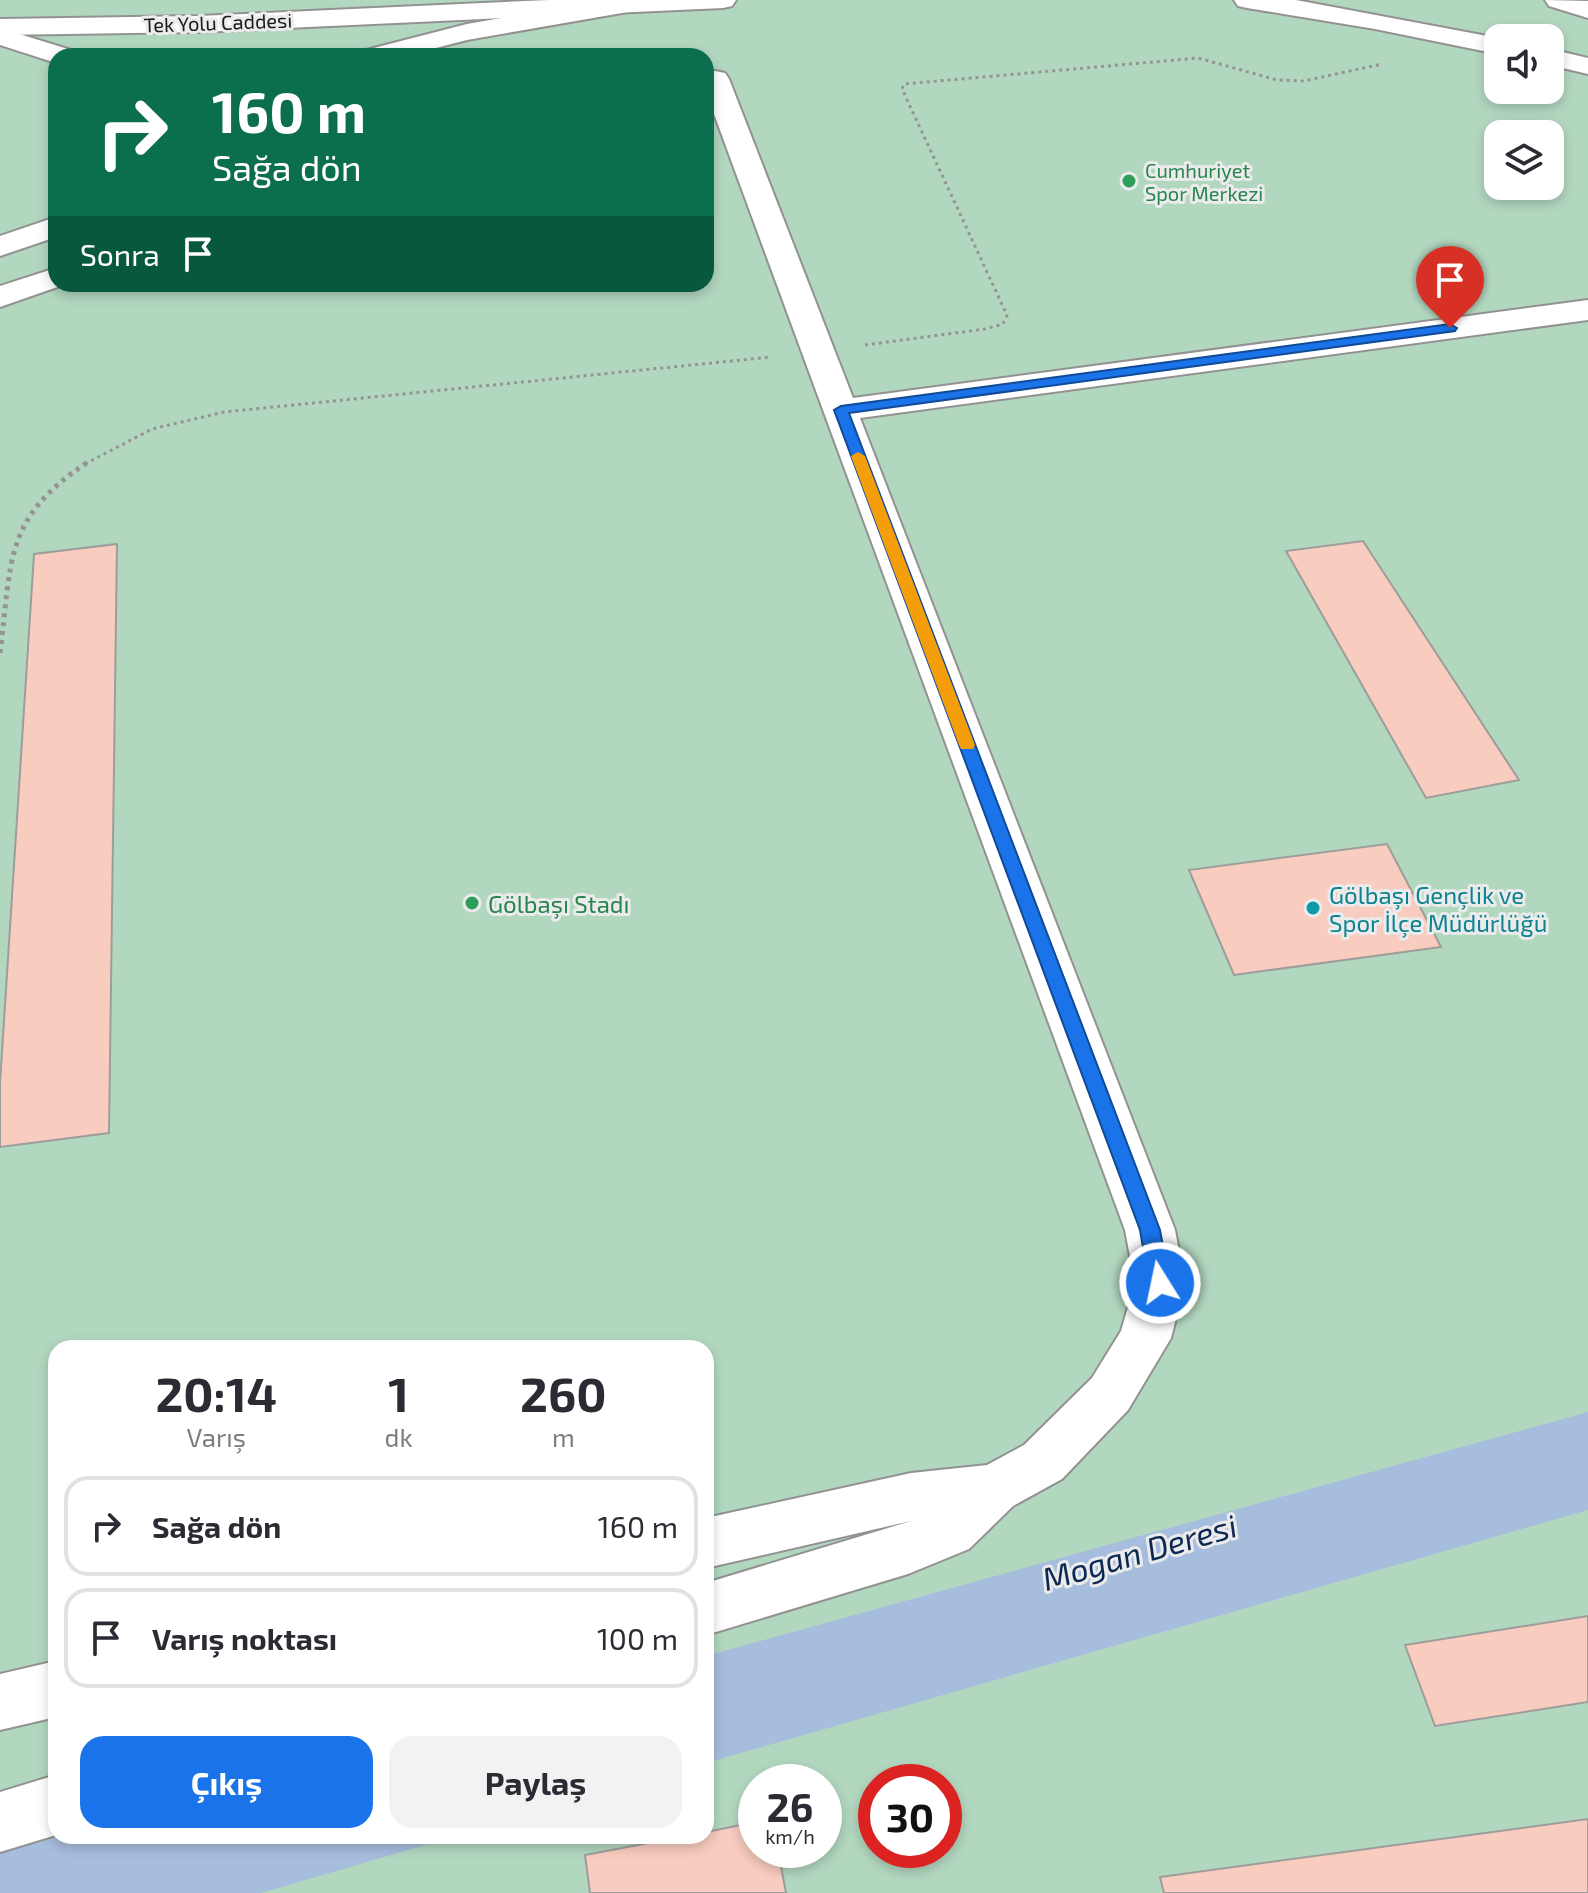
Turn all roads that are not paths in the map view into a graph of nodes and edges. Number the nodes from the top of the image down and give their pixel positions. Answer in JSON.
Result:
{"nodes":[{"id":1,"x":723,"y":0,"type":"edge"},
{"id":2,"x":1247,"y":0,"type":"edge"},
{"id":3,"x":1305,"y":0,"type":"edge"},
{"id":4,"x":1558,"y":0,"type":"edge"},
{"id":5,"x":622,"y":5,"type":"junction"},
{"id":6,"x":1445,"y":7,"type":"dead end"},
{"id":7,"x":1588,"y":10,"type":"edge"},
{"id":8,"x":1340,"y":14,"type":"junction"},
{"id":9,"x":1375,"y":21,"type":"junction"},
{"id":10,"x":0,"y":27,"type":"edge"},
{"id":11,"x":0,"y":36,"type":"edge"},
{"id":12,"x":1484,"y":43,"type":"edge"},
{"id":13,"x":406,"y":48,"type":"edge"},
{"id":14,"x":48,"y":52,"type":"edge"},
{"id":15,"x":1564,"y":60,"type":"edge"},
{"id":16,"x":1588,"y":66,"type":"edge"},
{"id":17,"x":715,"y":79,"type":"dead end"},
{"id":18,"x":48,"y":229,"type":"edge"},
{"id":19,"x":0,"y":247,"type":"edge"},
{"id":20,"x":48,"y":280,"type":"edge"},
{"id":21,"x":0,"y":297,"type":"edge"},
{"id":22,"x":1588,"y":310,"type":"edge"},
{"id":23,"x":841,"y":410,"type":"junction"},
{"id":24,"x":994,"y":1489,"type":"junction"},
{"id":25,"x":714,"y":1541,"type":"edge"},
{"id":26,"x":714,"y":1607,"type":"edge"},
{"id":27,"x":48,"y":1691,"type":"edge"},
{"id":28,"x":0,"y":1702,"type":"edge"},
{"id":29,"x":48,"y":1807,"type":"edge"},
{"id":30,"x":0,"y":1822,"type":"edge"}],
"edges":[{"from":1,"to":5,"type":"main road","name":"Tek Yolu Caddesi"},
{"from":2,"to":8,"type":"main road"},
{"from":3,"to":8,"type":"main road"},
{"from":4,"to":7,"type":"main road"},
{"from":5,"to":10,"type":"main road","name":"Tek Yolu Caddesi"},
{"from":5,"to":13,"type":"main road"},
{"from":6,"to":9,"type":"main road"},
{"from":8,"to":9,"type":"main road"},
{"from":9,"to":12,"type":"main road"},
{"from":11,"to":14,"type":"main road"},
{"from":15,"to":16,"type":"main road"},
{"from":17,"to":23,"type":"main road"},
{"from":18,"to":19,"type":"main road"},
{"from":20,"to":21,"type":"main road"},
{"from":22,"to":23,"type":"main road"},
{"from":23,"to":24,"type":"main road"},
{"from":24,"to":25,"type":"main road"},
{"from":24,"to":26,"type":"main road"},
{"from":27,"to":28,"type":"main road"},
{"from":29,"to":30,"type":"main road"}]}
